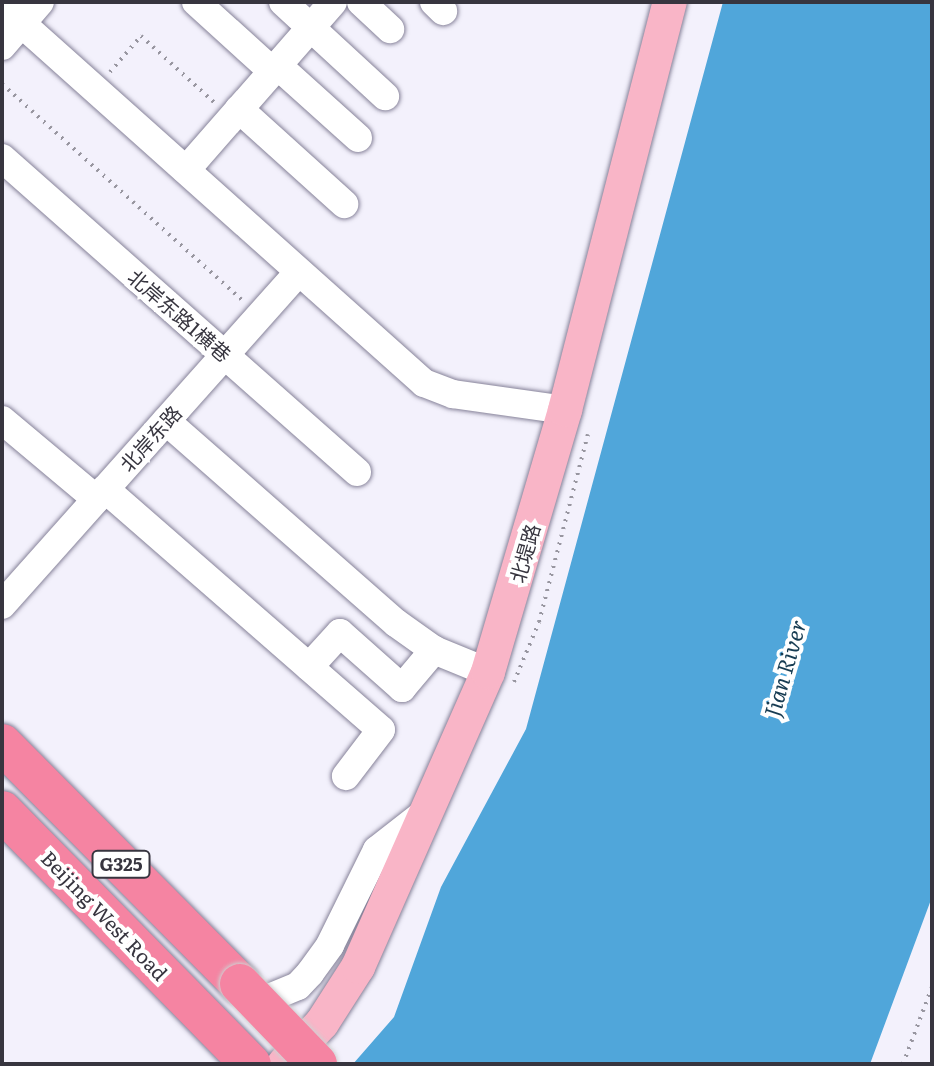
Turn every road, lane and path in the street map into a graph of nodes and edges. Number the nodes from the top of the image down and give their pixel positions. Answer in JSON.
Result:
{"nodes":[{"id":1,"x":40,"y":2,"type":"edge"},
{"id":2,"x":196,"y":2,"type":"edge"},
{"id":3,"x":283,"y":2,"type":"edge"},
{"id":4,"x":333,"y":2,"type":"edge"},
{"id":5,"x":361,"y":2,"type":"edge"},
{"id":6,"x":670,"y":2,"type":"edge"},
{"id":7,"x":12,"y":15,"type":"edge"},
{"id":8,"x":310,"y":28,"type":"junction"},
{"id":9,"x":390,"y":29,"type":"dead end"},
{"id":10,"x":2,"y":46,"type":"edge"},
{"id":11,"x":275,"y":68,"type":"junction"},
{"id":12,"x":2,"y":84,"type":"edge"},
{"id":13,"x":95,"y":89,"type":"junction"},
{"id":14,"x":385,"y":96,"type":"dead end"},
{"id":15,"x":235,"y":113,"type":"junction"},
{"id":16,"x":358,"y":138,"type":"dead end"},
{"id":17,"x":2,"y":158,"type":"edge"},
{"id":18,"x":186,"y":170,"type":"junction"},
{"id":19,"x":344,"y":204,"type":"dead end"},
{"id":20,"x":299,"y":272,"type":"junction"},
{"id":21,"x":259,"y":316,"type":"junction"},
{"id":22,"x":225,"y":355,"type":"junction"},
{"id":23,"x":565,"y":410,"type":"junction"},
{"id":24,"x":2,"y":420,"type":"edge"},
{"id":25,"x":166,"y":421,"type":"junction"},
{"id":26,"x":357,"y":472,"type":"dead end"},
{"id":27,"x":100,"y":494,"type":"junction"},
{"id":28,"x":2,"y":605,"type":"edge"},
{"id":29,"x":434,"y":650,"type":"junction"},
{"id":30,"x":309,"y":667,"type":"junction"},
{"id":31,"x":488,"y":672,"type":"junction"},
{"id":32,"x":2,"y":744,"type":"edge"},
{"id":33,"x":346,"y":776,"type":"dead end"},
{"id":34,"x":430,"y":809,"type":"junction"},
{"id":35,"x":2,"y":811,"type":"edge"},
{"id":36,"x":932,"y":987,"type":"edge"},
{"id":37,"x":248,"y":994,"type":"junction"},
{"id":38,"x":226,"y":1046,"type":"edge"},
{"id":39,"x":284,"y":1064,"type":"edge"},
{"id":40,"x":317,"y":1064,"type":"edge"},
{"id":41,"x":903,"y":1064,"type":"edge"}],
"edges":[{"from":1,"to":7,"type":"street"},
{"from":2,"to":11,"type":"street"},
{"from":3,"to":8,"type":"street"},
{"from":4,"to":8,"type":"street"},
{"from":5,"to":9,"type":"street"},
{"from":6,"to":23,"type":"main road","name":"北堤路"},
{"from":7,"to":10,"type":"street"},
{"from":7,"to":13,"type":"street"},
{"from":8,"to":11,"type":"street"},
{"from":8,"to":14,"type":"street"},
{"from":11,"to":15,"type":"street"},
{"from":11,"to":16,"type":"street"},
{"from":12,"to":21,"type":"path"},
{"from":13,"to":15,"type":"path"},
{"from":13,"to":18,"type":"street"},
{"from":15,"to":18,"type":"street"},
{"from":15,"to":19,"type":"street"},
{"from":17,"to":22,"type":"street","name":"北岸东路1横巷"},
{"from":18,"to":20,"type":"street"},
{"from":20,"to":21,"type":"street","name":"北岸东路"},
{"from":20,"to":23,"type":"street"},
{"from":21,"to":22,"type":"street","name":"北岸东路"},
{"from":22,"to":25,"type":"street","name":"北岸东路"},
{"from":22,"to":26,"type":"street","name":"北岸东路1横巷"},
{"from":23,"to":31,"type":"main road","name":"北堤路"},
{"from":24,"to":27,"type":"street"},
{"from":25,"to":27,"type":"street","name":"北岸东路"},
{"from":25,"to":29,"type":"street"},
{"from":27,"to":28,"type":"street","name":"北岸东路"},
{"from":27,"to":30,"type":"street"},
{"from":29,"to":30,"type":"street"},
{"from":29,"to":31,"type":"street"},
{"from":30,"to":33,"type":"street"},
{"from":31,"to":34,"type":"main road","name":"北堤路"},
{"from":32,"to":37,"type":"highway","number":"G325"},
{"from":34,"to":37,"type":"street"},
{"from":34,"to":39,"type":"main road","name":"北堤路"},
{"from":35,"to":38,"type":"highway","name":"Beijing West Road","number":"G325"},
{"from":36,"to":41,"type":"path"},
{"from":37,"to":40,"type":"highway","number":"G325","bridge":true}]}
